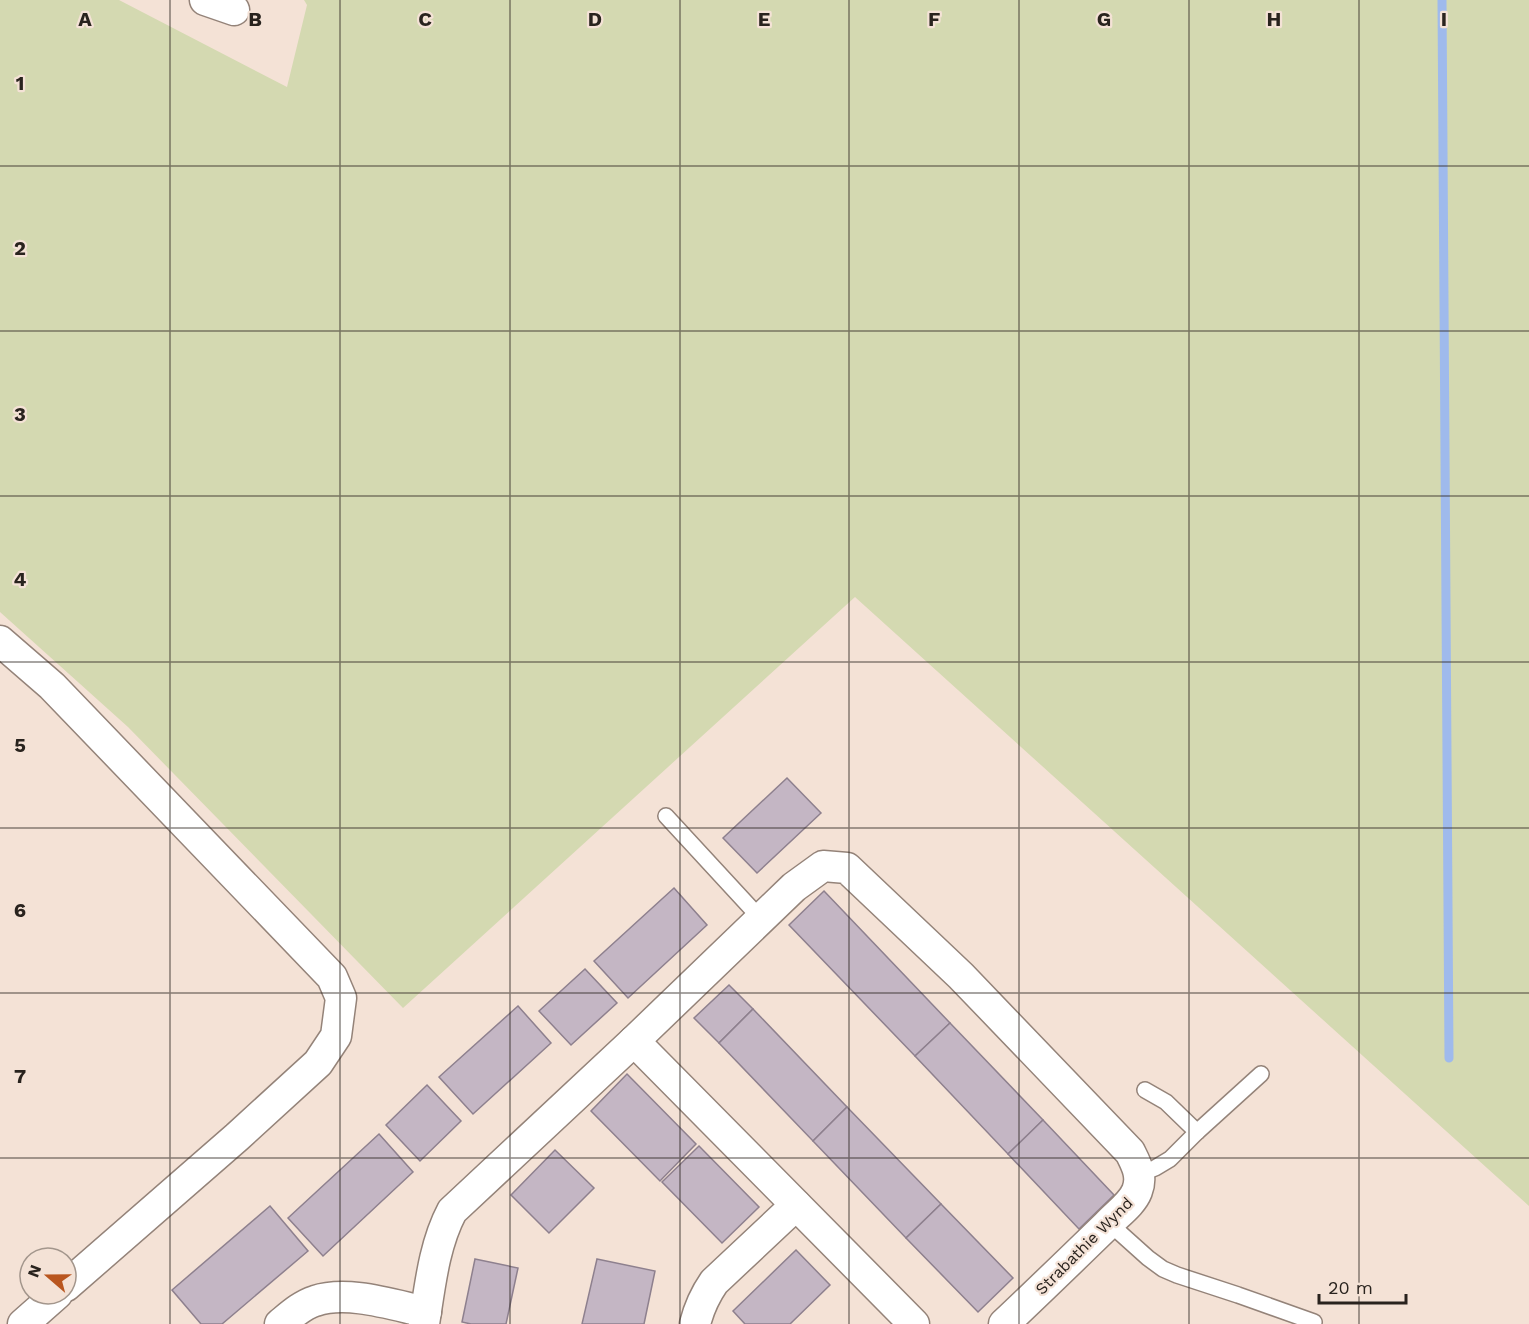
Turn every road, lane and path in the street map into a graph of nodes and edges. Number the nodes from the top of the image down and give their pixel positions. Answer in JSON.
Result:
{"nodes":[{"id":1,"x":205,"y":0,"type":"edge"},
{"id":2,"x":234,"y":10,"type":"dead end"},
{"id":3,"x":0,"y":641,"type":"edge"},
{"id":4,"x":666,"y":816,"type":"dead end"},
{"id":5,"x":761,"y":919,"type":"junction"},
{"id":6,"x":634,"y":1041,"type":"junction"},
{"id":7,"x":1261,"y":1074,"type":"dead end"},
{"id":8,"x":1146,"y":1090,"type":"dead end"},
{"id":9,"x":1197,"y":1132,"type":"junction"},
{"id":10,"x":1140,"y":1174,"type":"junction"},
{"id":11,"x":796,"y":1205,"type":"junction"},
{"id":12,"x":1109,"y":1223,"type":"junction"},
{"id":13,"x":78,"y":1276,"type":"edge"},
{"id":14,"x":43,"y":1306,"type":"edge"},
{"id":15,"x":425,"y":1318,"type":"edge"},
{"id":16,"x":1314,"y":1322,"type":"dead end"},
{"id":17,"x":23,"y":1324,"type":"edge"},
{"id":18,"x":280,"y":1324,"type":"edge"},
{"id":19,"x":695,"y":1324,"type":"edge"},
{"id":20,"x":914,"y":1324,"type":"edge"},
{"id":21,"x":1004,"y":1324,"type":"edge"}],
"edges":[{"from":1,"to":2,"type":"street"},
{"from":3,"to":13,"type":"street"},
{"from":4,"to":5,"type":"lane"},
{"from":5,"to":6,"type":"street"},
{"from":5,"to":10,"type":"street"},
{"from":6,"to":11,"type":"street"},
{"from":6,"to":15,"type":"street"},
{"from":7,"to":9,"type":"lane"},
{"from":8,"to":9,"type":"lane"},
{"from":9,"to":10,"type":"lane"},
{"from":10,"to":12,"type":"street","name":"Strabathie Wynd"},
{"from":11,"to":19,"type":"street"},
{"from":11,"to":20,"type":"street"},
{"from":12,"to":16,"type":"lane"},
{"from":12,"to":21,"type":"street","name":"Strabathie Wynd"},
{"from":14,"to":17,"type":"street"},
{"from":15,"to":18,"type":"street"}]}
